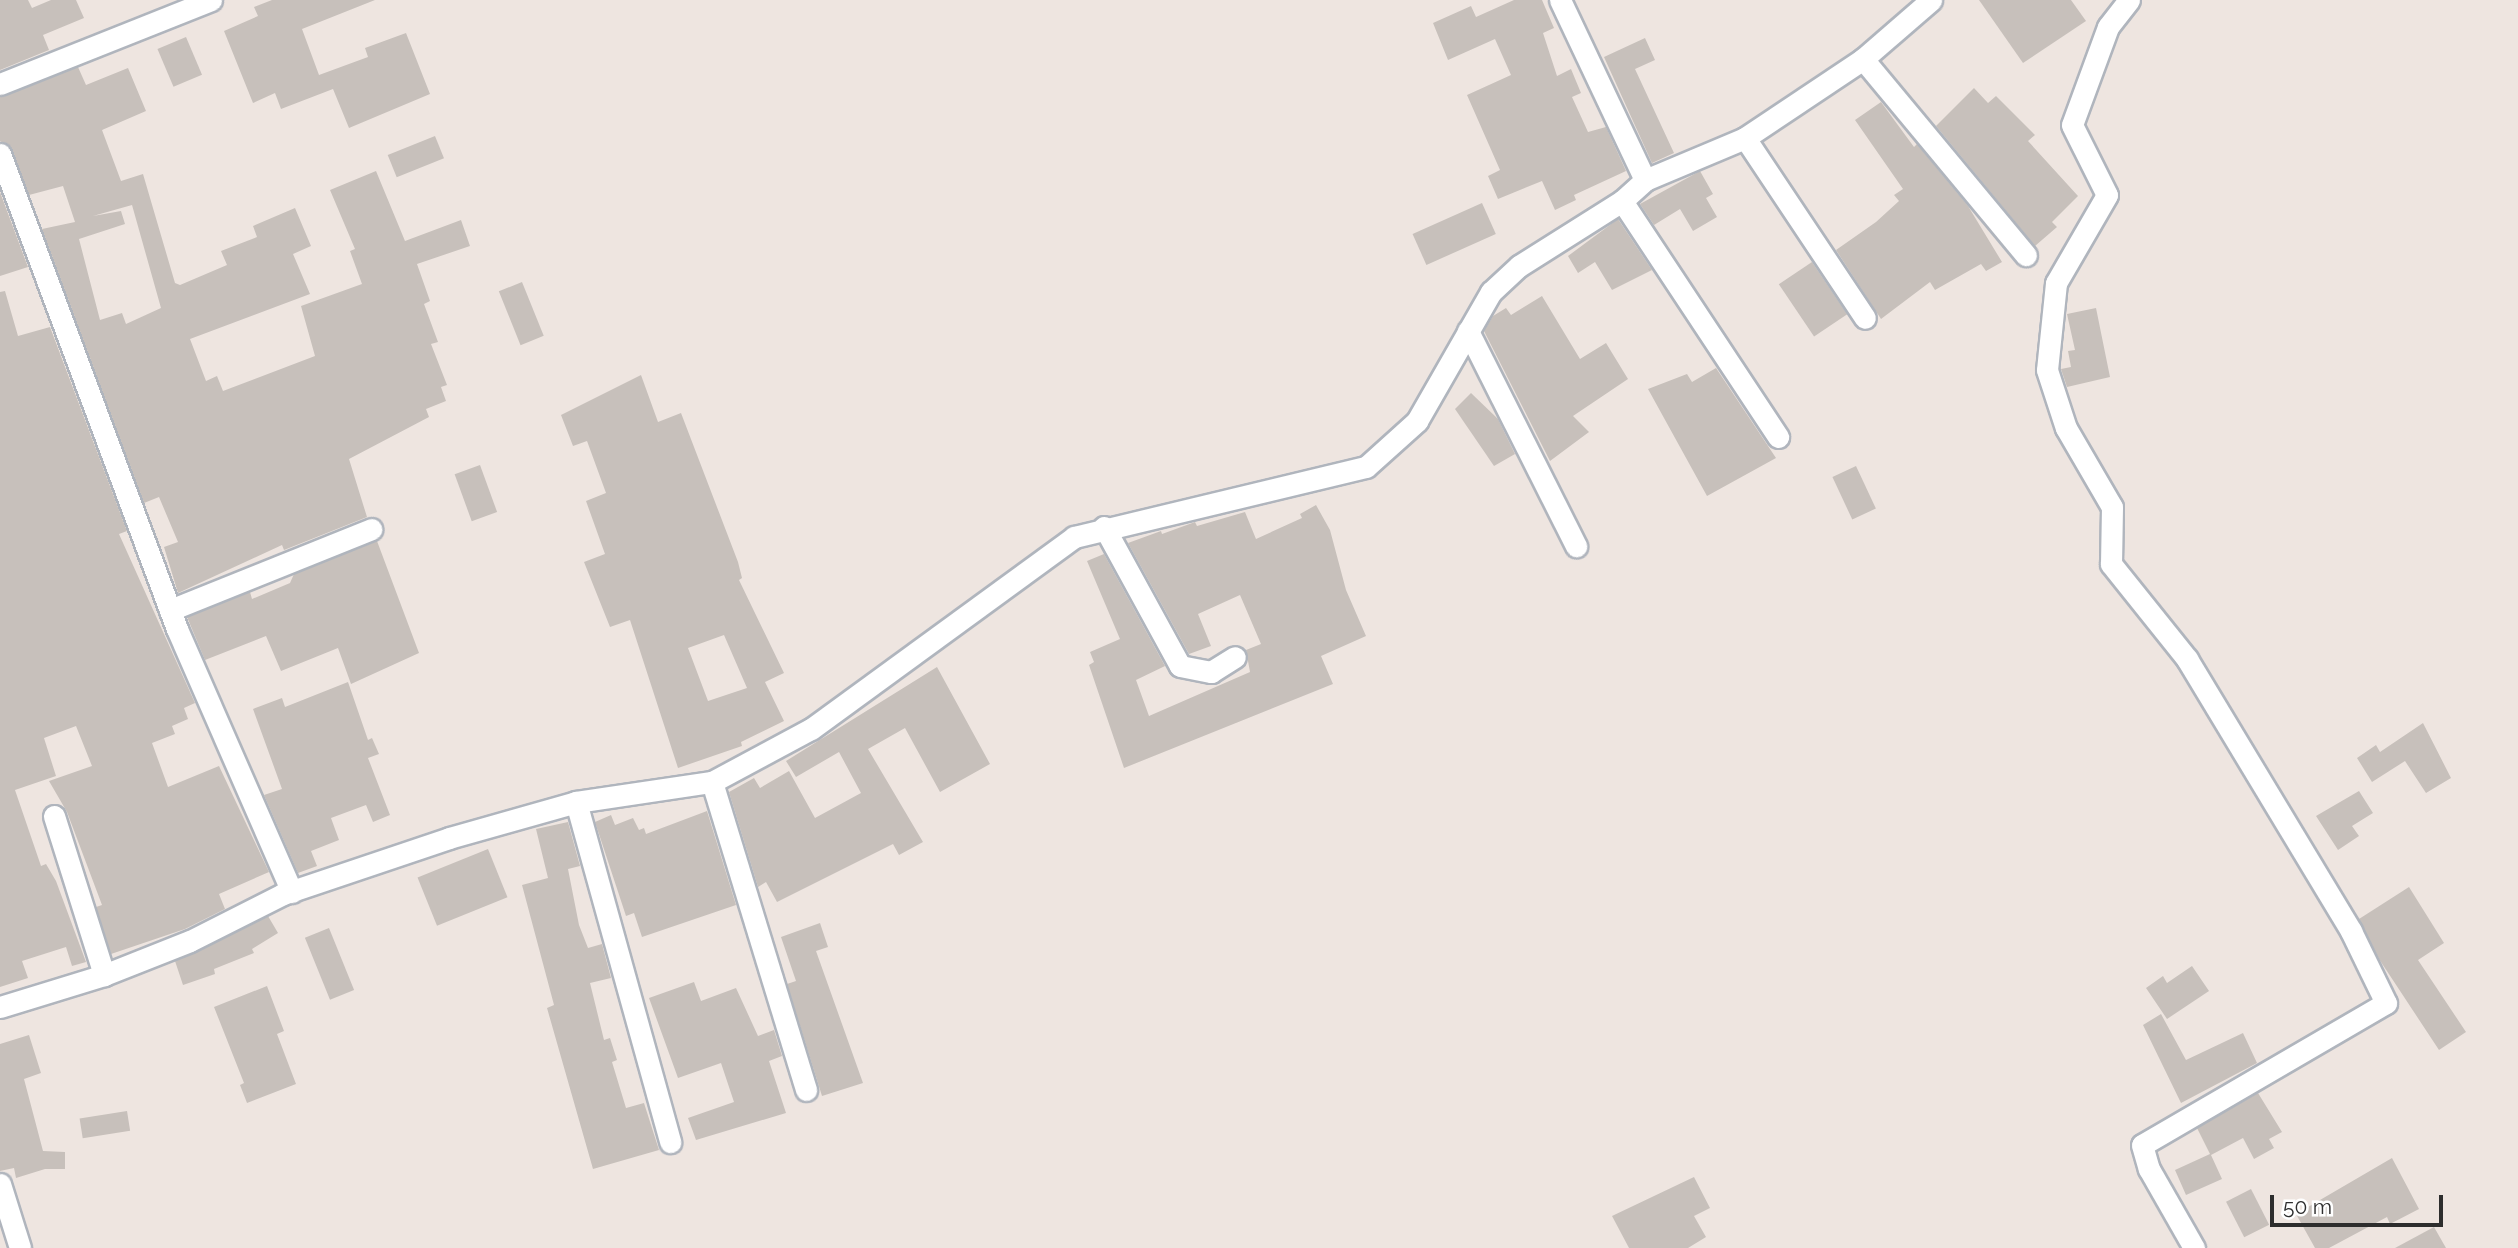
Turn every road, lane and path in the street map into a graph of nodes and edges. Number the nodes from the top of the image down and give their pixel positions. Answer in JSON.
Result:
{"nodes":[{"id":1,"x":211,"y":0,"type":"edge"},
{"id":2,"x":1560,"y":0,"type":"edge"},
{"id":3,"x":1931,"y":0,"type":"edge"},
{"id":4,"x":2129,"y":0,"type":"edge"},
{"id":5,"x":1863,"y":58,"type":"junction"},
{"id":6,"x":0,"y":84,"type":"edge"},
{"id":7,"x":1745,"y":138,"type":"junction"},
{"id":8,"x":0,"y":154,"type":"edge"},
{"id":9,"x":1645,"y":180,"type":"junction"},
{"id":10,"x":1622,"y":201,"type":"junction"},
{"id":11,"x":2026,"y":255,"type":"dead end"},
{"id":12,"x":1865,"y":318,"type":"dead end"},
{"id":13,"x":1468,"y":331,"type":"junction"},
{"id":14,"x":1777,"y":437,"type":"dead end"},
{"id":15,"x":1104,"y":527,"type":"junction"},
{"id":16,"x":371,"y":529,"type":"dead end"},
{"id":17,"x":1576,"y":546,"type":"dead end"},
{"id":18,"x":170,"y":610,"type":"junction"},
{"id":19,"x":1235,"y":657,"type":"dead end"},
{"id":20,"x":712,"y":782,"type":"junction"},
{"id":21,"x":576,"y":802,"type":"junction"},
{"id":22,"x":54,"y":816,"type":"dead end"},
{"id":23,"x":292,"y":892,"type":"junction"},
{"id":24,"x":104,"y":975,"type":"junction"},
{"id":25,"x":0,"y":1007,"type":"edge"},
{"id":26,"x":806,"y":1090,"type":"dead end"},
{"id":27,"x":670,"y":1142,"type":"dead end"},
{"id":28,"x":0,"y":1184,"type":"edge"},
{"id":29,"x":20,"y":1248,"type":"edge"},
{"id":30,"x":2194,"y":1248,"type":"edge"}],
"edges":[{"from":1,"to":6,"type":"street"},
{"from":2,"to":9,"type":"street"},
{"from":3,"to":5,"type":"street"},
{"from":4,"to":30,"type":"street"},
{"from":5,"to":7,"type":"street"},
{"from":5,"to":11,"type":"street"},
{"from":7,"to":9,"type":"street"},
{"from":7,"to":12,"type":"street"},
{"from":8,"to":18,"type":"street"},
{"from":9,"to":10,"type":"street"},
{"from":10,"to":13,"type":"street"},
{"from":10,"to":14,"type":"street"},
{"from":13,"to":15,"type":"street"},
{"from":13,"to":17,"type":"street"},
{"from":15,"to":19,"type":"street"},
{"from":15,"to":20,"type":"street"},
{"from":16,"to":18,"type":"street"},
{"from":18,"to":23,"type":"street"},
{"from":20,"to":21,"type":"street"},
{"from":20,"to":26,"type":"street"},
{"from":21,"to":23,"type":"street"},
{"from":21,"to":27,"type":"street"},
{"from":22,"to":24,"type":"street"},
{"from":23,"to":24,"type":"street"},
{"from":24,"to":25,"type":"street"},
{"from":28,"to":29,"type":"street"}]}
